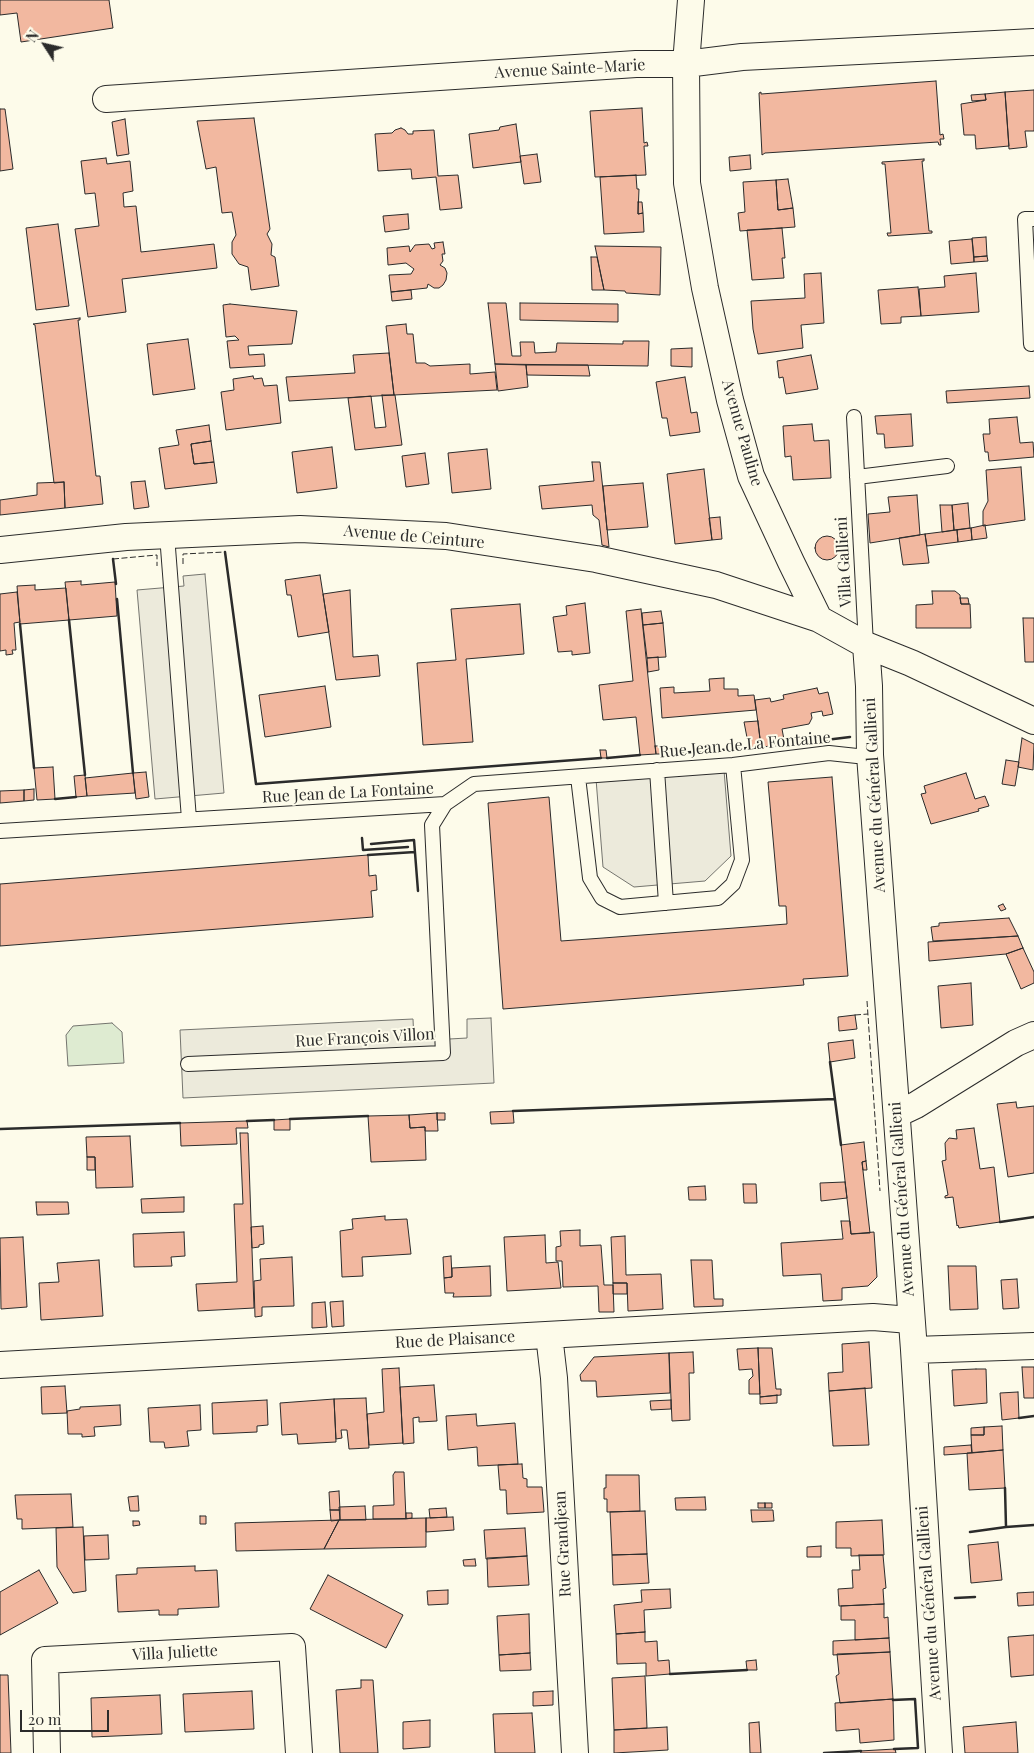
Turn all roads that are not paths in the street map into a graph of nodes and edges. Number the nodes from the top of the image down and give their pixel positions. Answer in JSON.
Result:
{"nodes":[{"id":1,"x":691,"y":0,"type":"edge"},
{"id":2,"x":1034,"y":42,"type":"edge"},
{"id":3,"x":686,"y":64,"type":"junction"},
{"id":4,"x":106,"y":99,"type":"dead end"},
{"id":5,"x":1034,"y":219,"type":"edge"},
{"id":6,"x":1032,"y":344,"type":"dead end"},
{"id":7,"x":854,"y":417,"type":"dead end"},
{"id":8,"x":947,"y":466,"type":"dead end"},
{"id":9,"x":857,"y":476,"type":"junction"},
{"id":10,"x":167,"y":535,"type":"junction"},
{"id":11,"x":0,"y":550,"type":"edge"},
{"id":12,"x":819,"y":618,"type":"junction"},
{"id":13,"x":866,"y":645,"type":"junction"},
{"id":14,"x":1034,"y":721,"type":"edge"},
{"id":15,"x":870,"y":755,"type":"junction"},
{"id":16,"x":734,"y":765,"type":"junction"},
{"id":17,"x":657,"y":770,"type":"junction"},
{"id":18,"x":578,"y":776,"type":"junction"},
{"id":19,"x":445,"y":804,"type":"junction"},
{"id":20,"x":188,"y":819,"type":"junction"},
{"id":21,"x":0,"y":831,"type":"edge"},
{"id":22,"x":666,"y":903,"type":"junction"},
{"id":23,"x":1034,"y":1035,"type":"edge"},
{"id":24,"x":188,"y":1064,"type":"dead end"},
{"id":25,"x":897,"y":1114,"type":"junction"},
{"id":26,"x":910,"y":1320,"type":"junction"},
{"id":27,"x":549,"y":1335,"type":"junction"},
{"id":28,"x":1034,"y":1346,"type":"edge"},
{"id":29,"x":914,"y":1350,"type":"junction"},
{"id":30,"x":0,"y":1365,"type":"edge"},
{"id":31,"x":47,"y":1753,"type":"edge"},
{"id":32,"x":299,"y":1753,"type":"edge"},
{"id":33,"x":575,"y":1753,"type":"edge"},
{"id":34,"x":939,"y":1753,"type":"edge"}],
"edges":[{"from":1,"to":3,"type":"street","name":"Avenue Pauline"},
{"from":2,"to":3,"type":"street","name":"Avenue Sainte-Marie"},
{"from":3,"to":4,"type":"street","name":"Avenue Sainte-Marie"},
{"from":3,"to":12,"type":"street","name":"Avenue Pauline"},
{"from":5,"to":6,"type":"lane"},
{"from":7,"to":9,"type":"lane","name":"Villa Gallieni"},
{"from":8,"to":9,"type":"lane"},
{"from":9,"to":13,"type":"lane","name":"Villa Gallieni"},
{"from":10,"to":11,"type":"street","name":"Avenue de Ceinture"},
{"from":10,"to":12,"type":"street","name":"Avenue de Ceinture"},
{"from":10,"to":20,"type":"lane"},
{"from":12,"to":13,"type":"street"},
{"from":13,"to":14,"type":"street"},
{"from":13,"to":15,"type":"street","name":"Avenue du Général Gallieni"},
{"from":15,"to":16,"type":"lane","name":"Rue Jean de La Fontaine"},
{"from":15,"to":25,"type":"street","name":"Avenue du Général Gallieni"},
{"from":16,"to":17,"type":"lane","name":"Rue Jean de La Fontaine"},
{"from":16,"to":22,"type":"lane"},
{"from":17,"to":18,"type":"lane","name":"Rue Jean de La Fontaine"},
{"from":17,"to":22,"type":"lane"},
{"from":18,"to":19,"type":"lane","name":"Rue Jean de La Fontaine"},
{"from":18,"to":22,"type":"lane"},
{"from":19,"to":20,"type":"lane","name":"Rue Jean de La Fontaine"},
{"from":19,"to":24,"type":"lane","name":"Rue François Villon"},
{"from":20,"to":21,"type":"lane","name":"Rue Jean de La Fontaine"},
{"from":23,"to":25,"type":"street"},
{"from":25,"to":26,"type":"street","name":"Avenue du Général Gallieni"},
{"from":26,"to":27,"type":"street","name":"Rue de Plaisance"},
{"from":26,"to":29,"type":"street","name":"Avenue du Général Gallieni"},
{"from":27,"to":30,"type":"street","name":"Rue de Plaisance"},
{"from":27,"to":33,"type":"street","name":"Rue Grandjean"},
{"from":28,"to":29,"type":"street"},
{"from":29,"to":34,"type":"street","name":"Avenue du Général Gallieni"},
{"from":31,"to":32,"type":"street","name":"Villa Juliette"}]}
